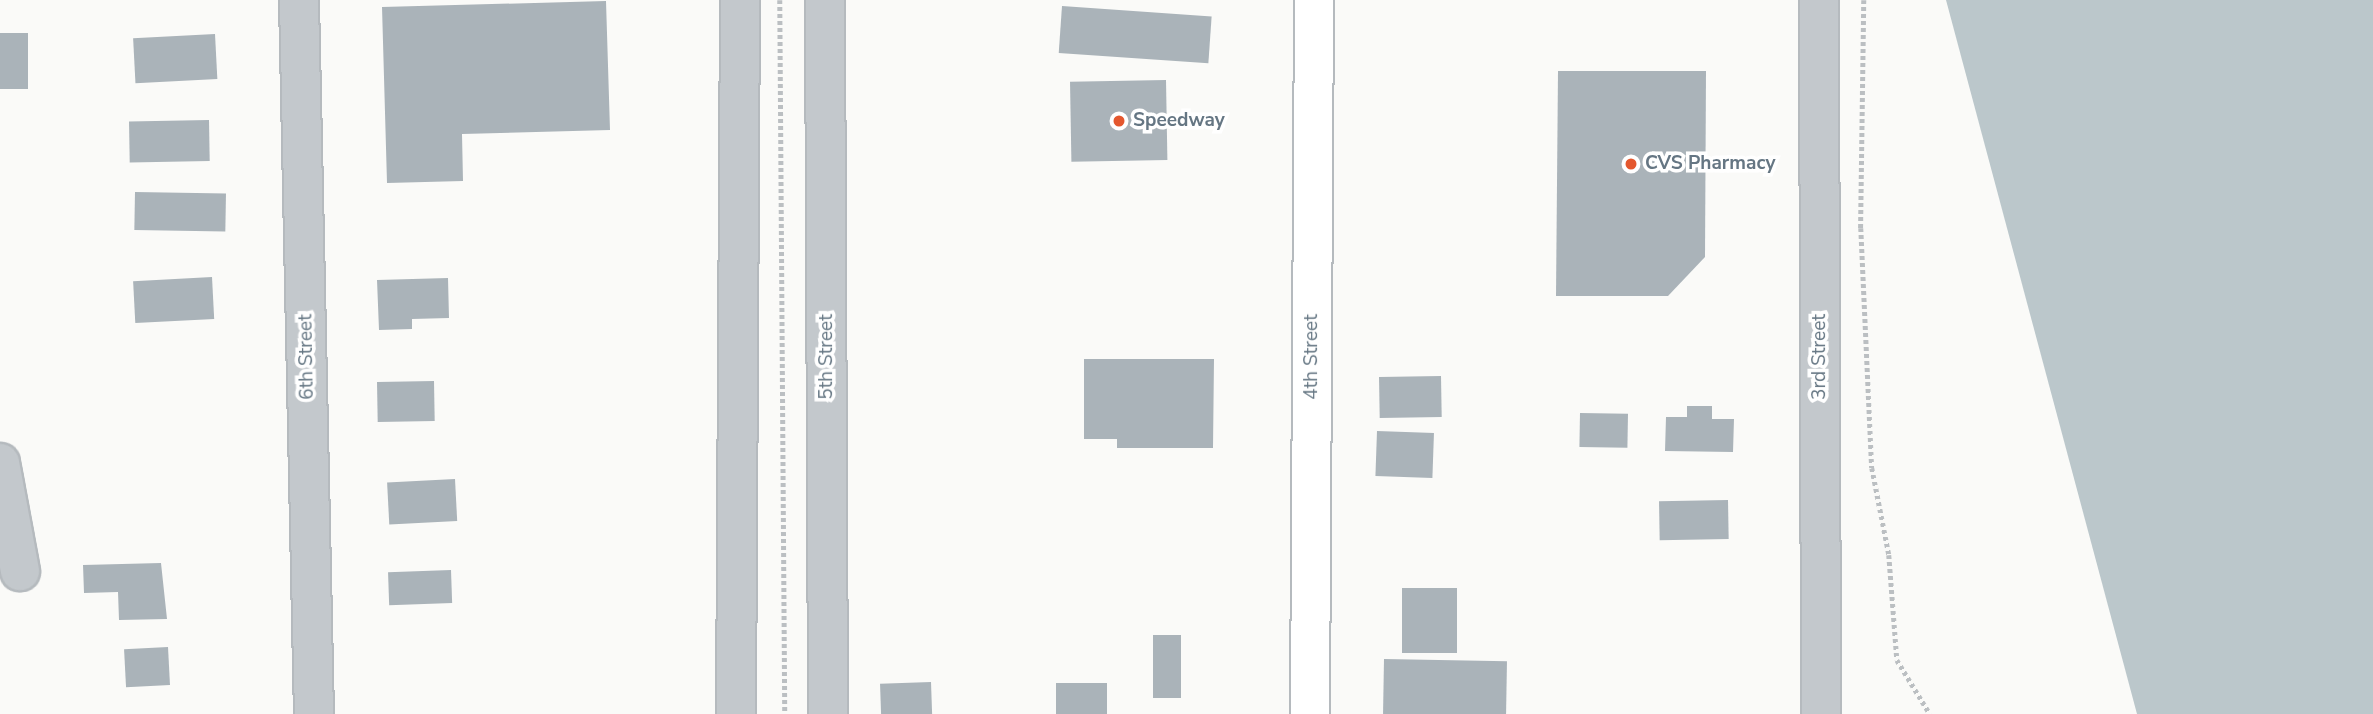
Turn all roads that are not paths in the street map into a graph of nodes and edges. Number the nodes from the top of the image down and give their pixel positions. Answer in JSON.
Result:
{"nodes":[{"id":1,"x":299,"y":0,"type":"edge"},
{"id":2,"x":740,"y":0,"type":"edge"},
{"id":3,"x":825,"y":0,"type":"edge"},
{"id":4,"x":1314,"y":0,"type":"edge"},
{"id":5,"x":1819,"y":0,"type":"edge"},
{"id":6,"x":0,"y":463,"type":"edge"},
{"id":7,"x":20,"y":571,"type":"dead end"},
{"id":8,"x":314,"y":714,"type":"edge"},
{"id":9,"x":736,"y":714,"type":"edge"},
{"id":10,"x":828,"y":714,"type":"edge"},
{"id":11,"x":1310,"y":714,"type":"edge"},
{"id":12,"x":1821,"y":714,"type":"edge"}],
"edges":[{"from":1,"to":8,"type":"street","name":"6th Street"},
{"from":2,"to":9,"type":"street"},
{"from":3,"to":10,"type":"street","name":"5th Street"},
{"from":4,"to":11,"type":"main road","name":"4th Street"},
{"from":5,"to":12,"type":"street","name":"3rd Street"},
{"from":6,"to":7,"type":"street"}]}
